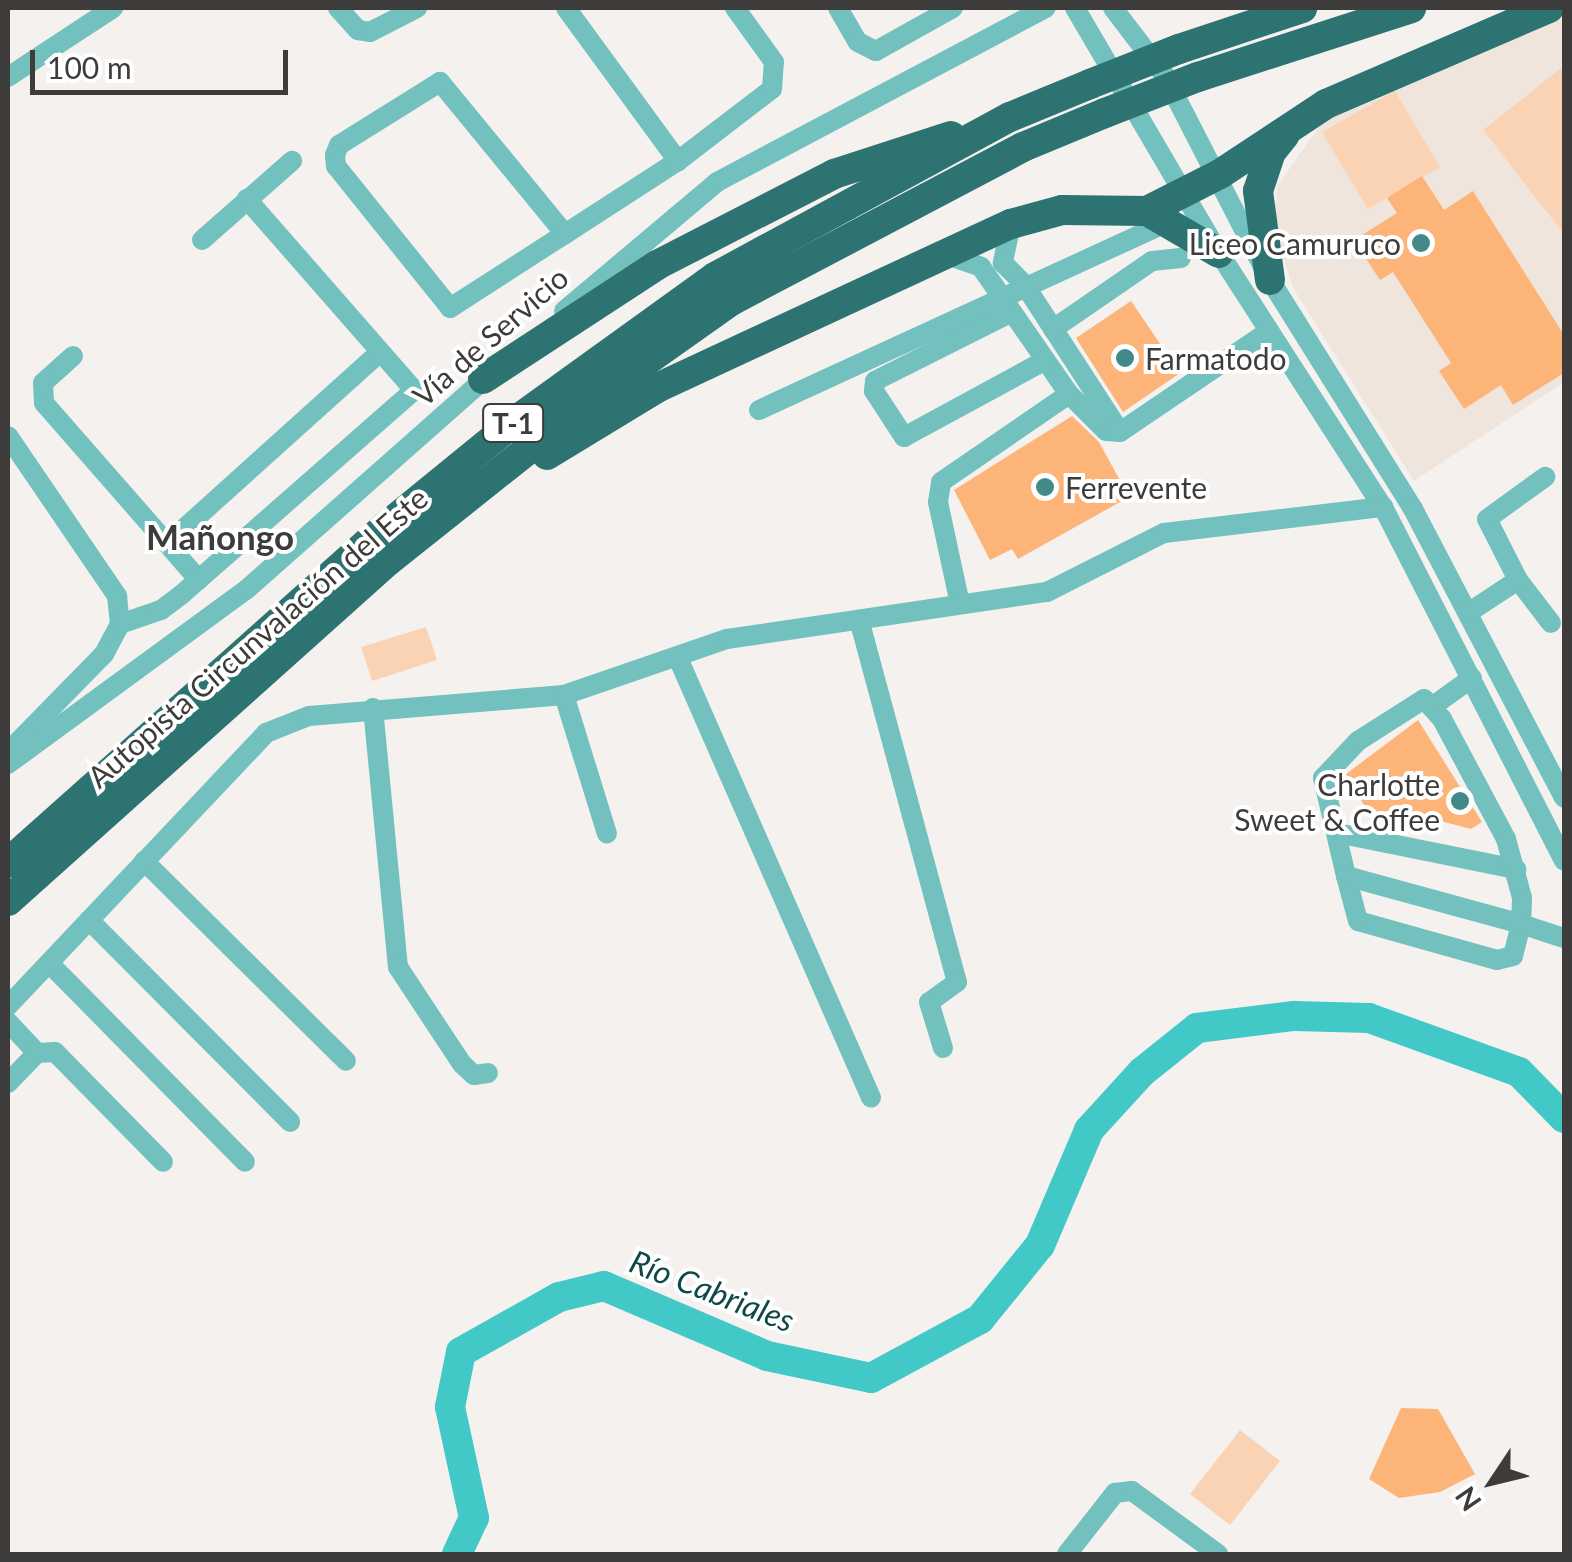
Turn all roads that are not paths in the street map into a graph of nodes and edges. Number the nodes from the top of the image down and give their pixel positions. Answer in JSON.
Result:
{"nodes":[{"id":1,"x":113,"y":8,"type":"edge"},
{"id":2,"x":338,"y":8,"type":"edge"},
{"id":3,"x":417,"y":8,"type":"edge"},
{"id":4,"x":566,"y":8,"type":"edge"},
{"id":5,"x":735,"y":8,"type":"edge"},
{"id":6,"x":838,"y":8,"type":"edge"},
{"id":7,"x":953,"y":8,"type":"edge"},
{"id":8,"x":1012,"y":8,"type":"edge"},
{"id":9,"x":1046,"y":8,"type":"edge"},
{"id":10,"x":1075,"y":8,"type":"edge"},
{"id":11,"x":1113,"y":8,"type":"edge"},
{"id":12,"x":1302,"y":8,"type":"edge"},
{"id":13,"x":1411,"y":8,"type":"edge"},
{"id":14,"x":1549,"y":8,"type":"edge"},
{"id":15,"x":990,"y":39,"type":"junction"},
{"id":16,"x":8,"y":77,"type":"edge"},
{"id":17,"x":1010,"y":117,"type":"junction"},
{"id":18,"x":1291,"y":127,"type":"junction"},
{"id":19,"x":292,"y":160,"type":"dead end"},
{"id":20,"x":678,"y":161,"type":"junction"},
{"id":21,"x":1220,"y":174,"type":"junction"},
{"id":22,"x":1188,"y":191,"type":"junction"},
{"id":23,"x":247,"y":199,"type":"junction"},
{"id":24,"x":1158,"y":216,"type":"junction"},
{"id":25,"x":1011,"y":224,"type":"junction"},
{"id":26,"x":565,"y":234,"type":"junction"},
{"id":27,"x":202,"y":240,"type":"dead end"},
{"id":28,"x":1219,"y":253,"type":"junction"},
{"id":29,"x":941,"y":254,"type":"junction"},
{"id":30,"x":1182,"y":258,"type":"dead end"},
{"id":31,"x":1270,"y":280,"type":"junction"},
{"id":32,"x":1024,"y":284,"type":"junction"},
{"id":33,"x":1005,"y":303,"type":"junction"},
{"id":34,"x":1053,"y":330,"type":"junction"},
{"id":35,"x":1269,"y":331,"type":"junction"},
{"id":36,"x":890,"y":344,"type":"junction"},
{"id":37,"x":380,"y":352,"type":"junction"},
{"id":38,"x":73,"y":356,"type":"dead end"},
{"id":39,"x":1044,"y":361,"type":"junction"},
{"id":40,"x":903,"y":365,"type":"junction"},
{"id":41,"x":483,"y":379,"type":"junction"},
{"id":42,"x":1069,"y":394,"type":"junction"},
{"id":43,"x":758,"y":410,"type":"dead end"},
{"id":44,"x":1120,"y":432,"type":"junction"},
{"id":45,"x":9,"y":440,"type":"edge"},
{"id":46,"x":1545,"y":477,"type":"dead end"},
{"id":47,"x":1383,"y":507,"type":"junction"},
{"id":48,"x":447,"y":518,"type":"junction"},
{"id":49,"x":168,"y":544,"type":"junction"},
{"id":50,"x":199,"y":580,"type":"junction"},
{"id":51,"x":1518,"y":580,"type":"junction"},
{"id":52,"x":960,"y":604,"type":"junction"},
{"id":53,"x":1468,"y":614,"type":"junction"},
{"id":54,"x":860,"y":622,"type":"junction"},
{"id":55,"x":120,"y":624,"type":"junction"},
{"id":56,"x":1551,"y":624,"type":"dead end"},
{"id":57,"x":678,"y":658,"type":"junction"},
{"id":58,"x":1472,"y":678,"type":"junction"},
{"id":59,"x":564,"y":694,"type":"junction"},
{"id":60,"x":1434,"y":706,"type":"junction"},
{"id":61,"x":373,"y":708,"type":"junction"},
{"id":62,"x":8,"y":752,"type":"edge"},
{"id":63,"x":8,"y":764,"type":"edge"},
{"id":64,"x":1564,"y":798,"type":"edge"},
{"id":65,"x":1336,"y":833,"type":"junction"},
{"id":66,"x":1558,"y":833,"type":"edge"},
{"id":67,"x":607,"y":834,"type":"dead end"},
{"id":68,"x":1564,"y":860,"type":"edge"},
{"id":69,"x":144,"y":861,"type":"junction"},
{"id":70,"x":8,"y":863,"type":"edge"},
{"id":71,"x":1516,"y":869,"type":"junction"},
{"id":72,"x":1346,"y":876,"type":"junction"},
{"id":73,"x":8,"y":901,"type":"edge"},
{"id":74,"x":89,"y":920,"type":"junction"},
{"id":75,"x":1521,"y":924,"type":"junction"},
{"id":76,"x":1564,"y":938,"type":"edge"},
{"id":77,"x":49,"y":963,"type":"junction"},
{"id":78,"x":8,"y":1006,"type":"edge"},
{"id":79,"x":8,"y":1022,"type":"edge"},
{"id":80,"x":943,"y":1048,"type":"dead end"},
{"id":81,"x":36,"y":1053,"type":"junction"},
{"id":82,"x":346,"y":1061,"type":"dead end"},
{"id":83,"x":488,"y":1072,"type":"dead end"},
{"id":84,"x":8,"y":1083,"type":"edge"},
{"id":85,"x":871,"y":1096,"type":"dead end"},
{"id":86,"x":290,"y":1122,"type":"dead end"},
{"id":87,"x":164,"y":1162,"type":"dead end"},
{"id":88,"x":245,"y":1162,"type":"dead end"},
{"id":89,"x":1067,"y":1554,"type":"edge"},
{"id":90,"x":1218,"y":1554,"type":"edge"}],
"edges":[{"from":1,"to":16,"type":"street"},
{"from":2,"to":3,"type":"street"},
{"from":4,"to":20,"type":"street"},
{"from":5,"to":20,"type":"street"},
{"from":6,"to":7,"type":"street"},
{"from":8,"to":15,"type":"street"},
{"from":9,"to":15,"type":"street","name":"Vía de Servicio"},
{"from":10,"to":22,"type":"street"},
{"from":11,"to":21,"type":"street"},
{"from":12,"to":17,"type":"highway","name":"Autopista Circunvalación del Este","number":"T-1","bridge":true},
{"from":13,"to":48,"type":"highway","name":"Autopista Circunvalación del Este","number":"T-1","bridge":true},
{"from":14,"to":18,"type":"highway"},
{"from":15,"to":41,"type":"street","name":"Vía de Servicio"},
{"from":17,"to":41,"type":"highway"},
{"from":17,"to":70,"type":"highway","name":"Autopista Circunvalación del Este","number":"T-1"},
{"from":18,"to":21,"type":"highway"},
{"from":18,"to":31,"type":"highway"},
{"from":19,"to":23,"type":"street"},
{"from":20,"to":26,"type":"street"},
{"from":21,"to":22,"type":"highway"},
{"from":21,"to":31,"type":"street"},
{"from":22,"to":24,"type":"highway"},
{"from":22,"to":28,"type":"street"},
{"from":23,"to":27,"type":"street"},
{"from":23,"to":37,"type":"street"},
{"from":24,"to":25,"type":"highway"},
{"from":24,"to":28,"type":"highway"},
{"from":24,"to":32,"type":"street"},
{"from":25,"to":29,"type":"highway"},
{"from":25,"to":32,"type":"street"},
{"from":26,"to":26,"type":"street"},
{"from":28,"to":35,"type":"street"},
{"from":29,"to":33,"type":"street"},
{"from":29,"to":48,"type":"highway"},
{"from":30,"to":34,"type":"street"},
{"from":31,"to":53,"type":"street"},
{"from":32,"to":33,"type":"street"},
{"from":32,"to":34,"type":"street"},
{"from":33,"to":36,"type":"street"},
{"from":33,"to":39,"type":"street"},
{"from":33,"to":40,"type":"street"},
{"from":34,"to":44,"type":"street"},
{"from":35,"to":44,"type":"street"},
{"from":35,"to":47,"type":"street"},
{"from":36,"to":40,"type":"street"},
{"from":36,"to":43,"type":"street"},
{"from":37,"to":49,"type":"street"},
{"from":37,"to":50,"type":"street"},
{"from":38,"to":49,"type":"street"},
{"from":39,"to":40,"type":"street"},
{"from":39,"to":42,"type":"street"},
{"from":41,"to":63,"type":"street","name":"Vía de Servicio"},
{"from":42,"to":44,"type":"street"},
{"from":42,"to":52,"type":"street"},
{"from":45,"to":55,"type":"street"},
{"from":46,"to":51,"type":"street"},
{"from":47,"to":52,"type":"street"},
{"from":47,"to":58,"type":"street"},
{"from":48,"to":73,"type":"highway","name":"Autopista Circunvalación del Este","number":"T-1"},
{"from":49,"to":50,"type":"street"},
{"from":50,"to":55,"type":"street"},
{"from":51,"to":53,"type":"street"},
{"from":51,"to":56,"type":"street"},
{"from":52,"to":54,"type":"street"},
{"from":53,"to":64,"type":"street"},
{"from":54,"to":57,"type":"street"},
{"from":54,"to":80,"type":"street"},
{"from":55,"to":62,"type":"street"},
{"from":57,"to":59,"type":"street"},
{"from":57,"to":85,"type":"street"},
{"from":58,"to":60,"type":"street"},
{"from":58,"to":66,"type":"street"},
{"from":59,"to":61,"type":"street"},
{"from":59,"to":67,"type":"street"},
{"from":60,"to":65,"type":"street"},
{"from":60,"to":71,"type":"street"},
{"from":61,"to":69,"type":"street"},
{"from":61,"to":83,"type":"street"},
{"from":65,"to":71,"type":"street"},
{"from":65,"to":72,"type":"street"},
{"from":66,"to":68,"type":"street"},
{"from":69,"to":74,"type":"street"},
{"from":69,"to":82,"type":"street"},
{"from":71,"to":75,"type":"street"},
{"from":72,"to":75,"type":"street"},
{"from":72,"to":75,"type":"street"},
{"from":74,"to":77,"type":"street"},
{"from":74,"to":86,"type":"street"},
{"from":75,"to":76,"type":"street"},
{"from":77,"to":78,"type":"street"},
{"from":77,"to":88,"type":"street"},
{"from":79,"to":81,"type":"street"},
{"from":81,"to":84,"type":"street"},
{"from":81,"to":87,"type":"street"},
{"from":89,"to":90,"type":"street"}]}
